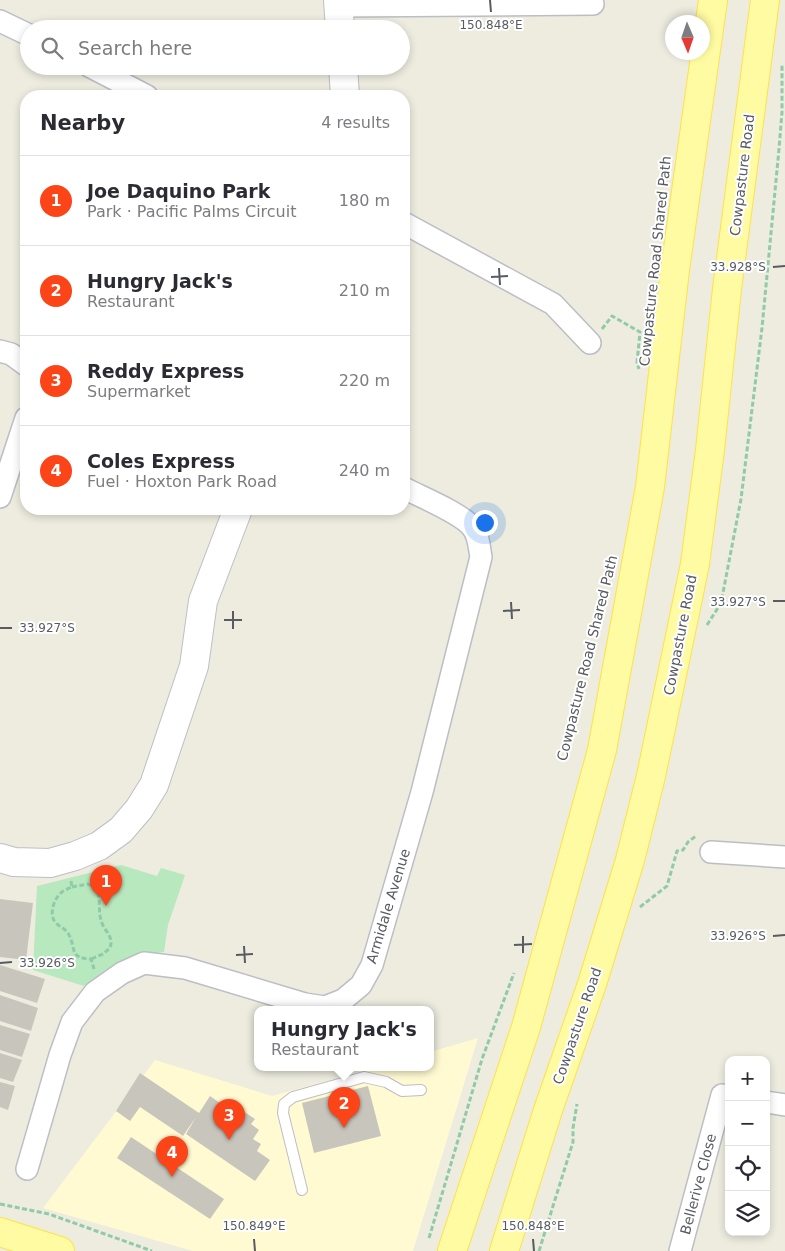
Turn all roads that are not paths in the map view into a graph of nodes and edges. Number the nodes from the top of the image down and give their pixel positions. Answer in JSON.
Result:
{"nodes":[{"id":1,"x":713,"y":0,"type":"edge"},
{"id":2,"x":765,"y":0,"type":"edge"},
{"id":3,"x":593,"y":4,"type":"dead end"},
{"id":4,"x":339,"y":12,"type":"edge"},
{"id":5,"x":0,"y":20,"type":"edge"},
{"id":6,"x":20,"y":30,"type":"edge"},
{"id":7,"x":106,"y":75,"type":"edge"},
{"id":8,"x":344,"y":75,"type":"edge"},
{"id":9,"x":135,"y":90,"type":"edge"},
{"id":10,"x":345,"y":90,"type":"edge"},
{"id":11,"x":410,"y":227,"type":"edge"},
{"id":12,"x":590,"y":343,"type":"road end"},
{"id":13,"x":0,"y":350,"type":"edge"},
{"id":14,"x":20,"y":361,"type":"edge"},
{"id":15,"x":20,"y":436,"type":"edge"},
{"id":16,"x":410,"y":491,"type":"edge"},
{"id":17,"x":0,"y":497,"type":"edge"},
{"id":18,"x":236,"y":515,"type":"edge"},
{"id":19,"x":711,"y":852,"type":"road end"},
{"id":20,"x":785,"y":857,"type":"edge"},
{"id":21,"x":0,"y":858,"type":"edge"},
{"id":22,"x":318,"y":1006,"type":"edge"},
{"id":23,"x":328,"y":1006,"type":"edge"},
{"id":24,"x":421,"y":1090,"type":"dead end"},
{"id":25,"x":725,"y":1096,"type":"edge"},
{"id":26,"x":770,"y":1103,"type":"edge"},
{"id":27,"x":785,"y":1105,"type":"edge"},
{"id":28,"x":27,"y":1169,"type":"dead end"},
{"id":29,"x":302,"y":1190,"type":"dead end"},
{"id":30,"x":0,"y":1232,"type":"edge"},
{"id":31,"x":508,"y":1243,"type":"edge"},
{"id":32,"x":440,"y":1248,"type":"edge"},
{"id":33,"x":60,"y":1251,"type":"edge"},
{"id":34,"x":680,"y":1251,"type":"edge"}],
"edges":[{"from":1,"to":32,"type":"main road"},
{"from":2,"to":31,"type":"main road","name":"Cowpasture Road"},
{"from":3,"to":4,"type":"street"},
{"from":5,"to":6,"type":"street"},
{"from":7,"to":9,"type":"street"},
{"from":8,"to":10,"type":"street"},
{"from":11,"to":12,"type":"street"},
{"from":13,"to":14,"type":"street"},
{"from":15,"to":17,"type":"street"},
{"from":16,"to":23,"type":"street","name":"Armidale Avenue"},
{"from":18,"to":21,"type":"street"},
{"from":19,"to":20,"type":"street"},
{"from":22,"to":28,"type":"street","name":"Armidale Avenue"},
{"from":24,"to":29,"type":"lane"},
{"from":25,"to":34,"type":"street","name":"Bellerive Close"},
{"from":26,"to":27,"type":"street"},
{"from":30,"to":33,"type":"main road"}]}
